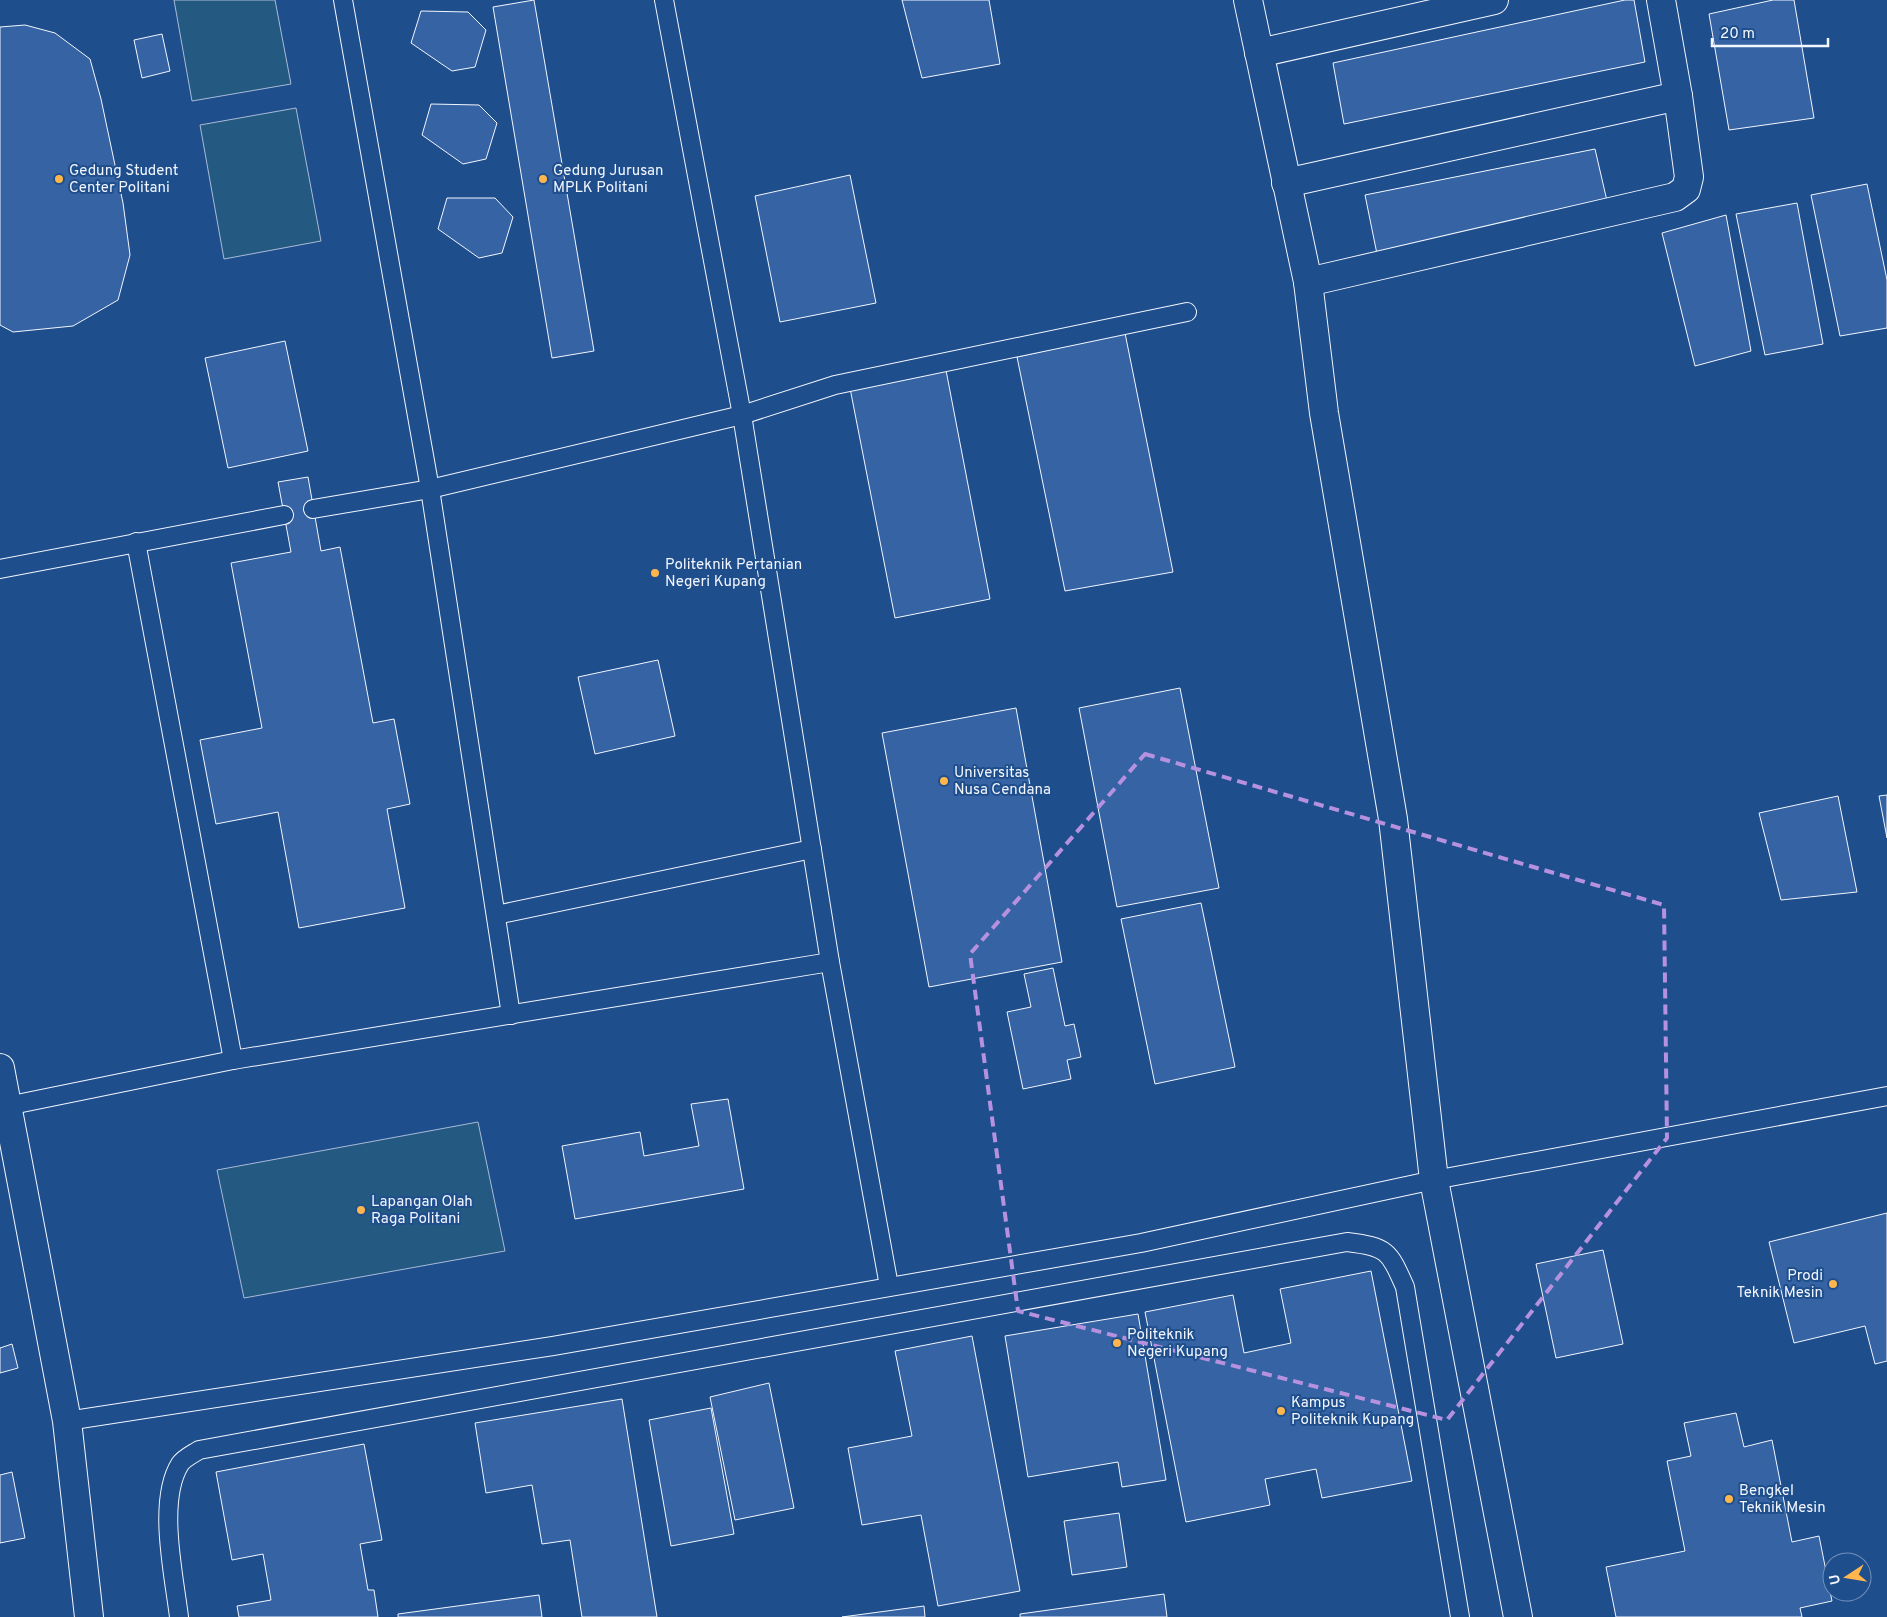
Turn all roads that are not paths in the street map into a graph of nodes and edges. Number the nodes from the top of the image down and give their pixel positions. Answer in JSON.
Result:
{"nodes":[{"id":1,"x":343,"y":0,"type":"edge"},
{"id":2,"x":664,"y":0,"type":"edge"},
{"id":3,"x":1248,"y":0,"type":"edge"},
{"id":4,"x":1494,"y":0,"type":"edge"},
{"id":5,"x":1661,"y":0,"type":"edge"},
{"id":6,"x":1258,"y":53,"type":"junction"},
{"id":7,"x":1678,"y":96,"type":"junction"},
{"id":8,"x":1286,"y":183,"type":"junction"},
{"id":9,"x":1308,"y":282,"type":"junction"},
{"id":10,"x":1187,"y":312,"type":"dead end"},
{"id":11,"x":742,"y":415,"type":"junction"},
{"id":12,"x":430,"y":489,"type":"junction"},
{"id":13,"x":313,"y":509,"type":"dead end"},
{"id":14,"x":284,"y":515,"type":"dead end"},
{"id":15,"x":136,"y":542,"type":"junction"},
{"id":16,"x":0,"y":569,"type":"edge"},
{"id":17,"x":812,"y":849,"type":"junction"},
{"id":18,"x":496,"y":915,"type":"junction"},
{"id":19,"x":830,"y":962,"type":"junction"},
{"id":20,"x":511,"y":1014,"type":"junction"},
{"id":21,"x":233,"y":1060,"type":"junction"},
{"id":22,"x":0,"y":1068,"type":"edge"},
{"id":23,"x":1887,"y":1096,"type":"edge"},
{"id":24,"x":8,"y":1106,"type":"junction"},
{"id":25,"x":1434,"y":1180,"type":"junction"},
{"id":26,"x":890,"y":1286,"type":"junction"},
{"id":27,"x":67,"y":1422,"type":"junction"},
{"id":28,"x":89,"y":1617,"type":"edge"},
{"id":29,"x":179,"y":1617,"type":"edge"},
{"id":30,"x":1460,"y":1617,"type":"edge"},
{"id":31,"x":1518,"y":1617,"type":"edge"}],
"edges":[{"from":1,"to":12,"type":"lane"},
{"from":2,"to":11,"type":"lane"},
{"from":3,"to":6,"type":"street"},
{"from":4,"to":6,"type":"street"},
{"from":5,"to":7,"type":"street"},
{"from":6,"to":8,"type":"street"},
{"from":7,"to":8,"type":"street"},
{"from":7,"to":9,"type":"street"},
{"from":8,"to":9,"type":"street"},
{"from":9,"to":25,"type":"street"},
{"from":10,"to":11,"type":"lane"},
{"from":11,"to":12,"type":"lane"},
{"from":11,"to":17,"type":"lane"},
{"from":12,"to":13,"type":"lane"},
{"from":12,"to":18,"type":"lane"},
{"from":14,"to":15,"type":"lane"},
{"from":15,"to":16,"type":"lane"},
{"from":15,"to":21,"type":"lane"},
{"from":17,"to":18,"type":"lane"},
{"from":17,"to":19,"type":"lane"},
{"from":18,"to":20,"type":"lane"},
{"from":19,"to":20,"type":"lane"},
{"from":19,"to":26,"type":"lane"},
{"from":20,"to":21,"type":"lane"},
{"from":21,"to":24,"type":"lane"},
{"from":22,"to":24,"type":"street"},
{"from":23,"to":25,"type":"lane"},
{"from":24,"to":27,"type":"street"},
{"from":25,"to":26,"type":"lane"},
{"from":25,"to":31,"type":"street"},
{"from":26,"to":27,"type":"lane"},
{"from":27,"to":28,"type":"street"},
{"from":29,"to":30,"type":"lane"}]}
